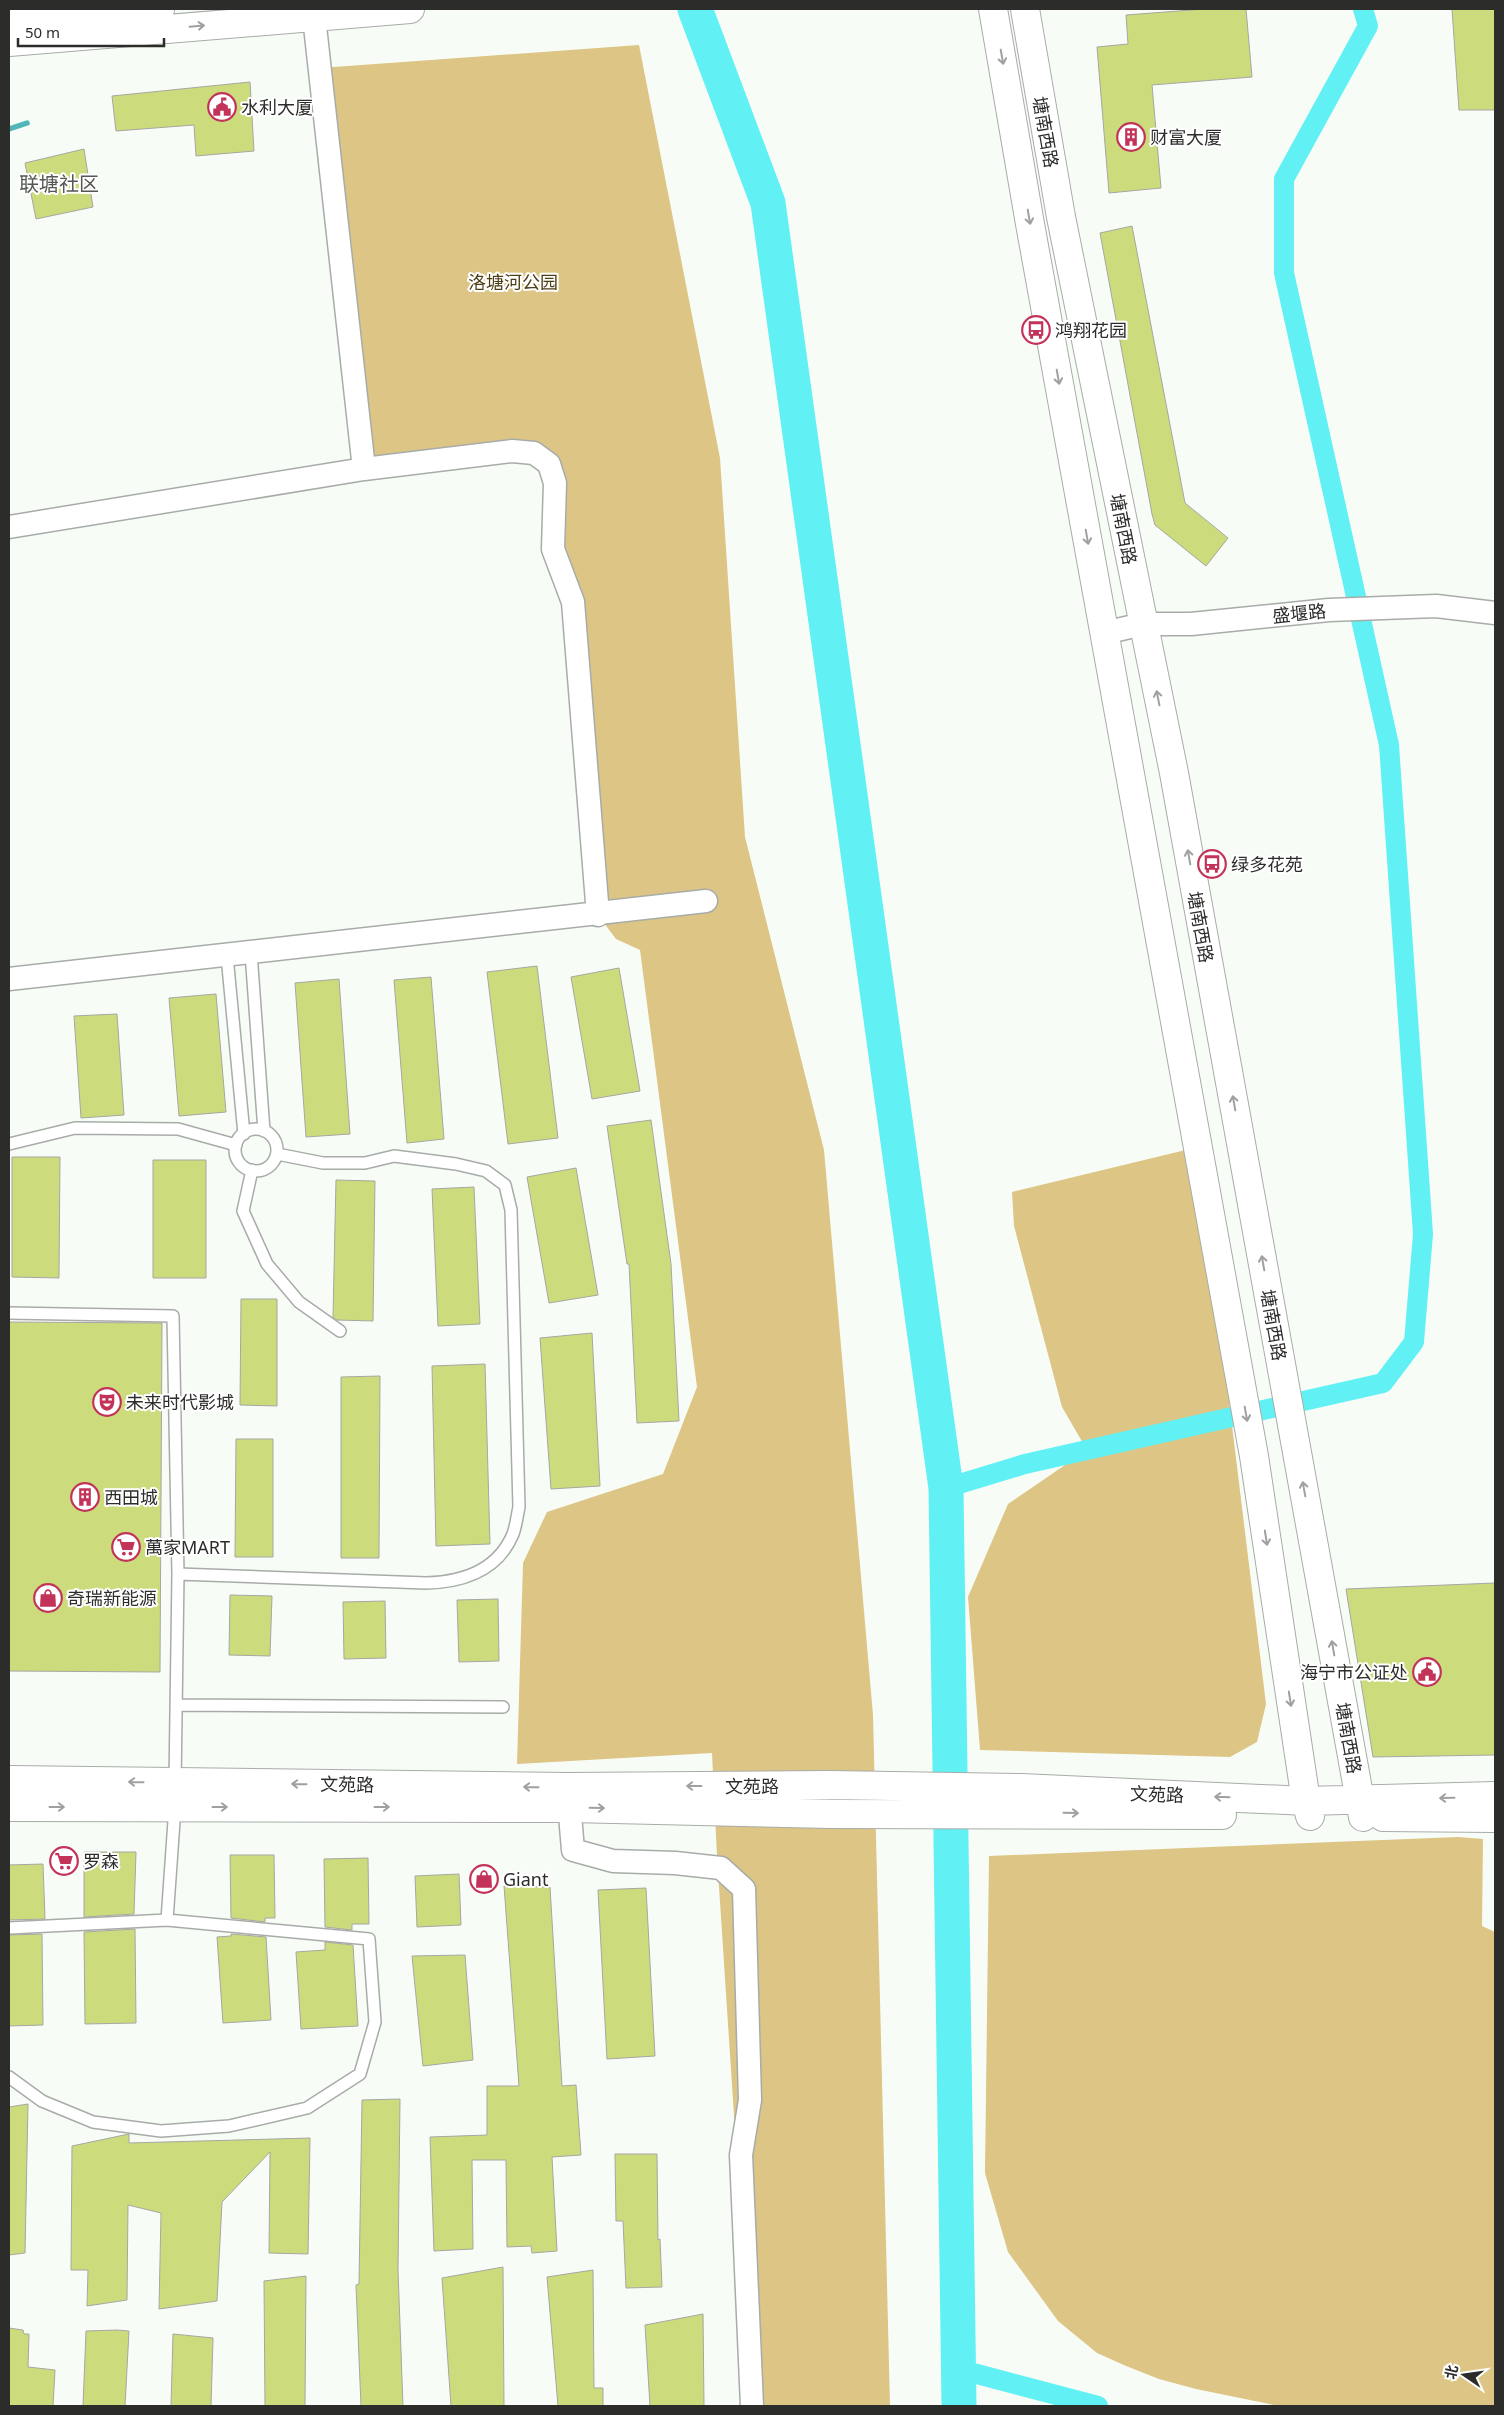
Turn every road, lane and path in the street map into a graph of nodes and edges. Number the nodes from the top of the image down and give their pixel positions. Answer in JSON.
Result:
{"nodes":[{"id":1,"x":160,"y":9,"type":"edge"},
{"id":2,"x":410,"y":9,"type":"edge"},
{"id":3,"x":994,"y":9,"type":"edge"},
{"id":4,"x":1025,"y":9,"type":"edge"},
{"id":5,"x":314,"y":17,"type":"junction"},
{"id":6,"x":9,"y":20,"type":"edge"},
{"id":7,"x":9,"y":42,"type":"edge"},
{"id":8,"x":364,"y":469,"type":"junction"},
{"id":9,"x":9,"y":527,"type":"edge"},
{"id":10,"x":1495,"y":613,"type":"edge"},
{"id":11,"x":1144,"y":624,"type":"junction"},
{"id":12,"x":1104,"y":633,"type":"junction"},
{"id":13,"x":706,"y":901,"type":"dead end"},
{"id":14,"x":598,"y":915,"type":"junction"},
{"id":15,"x":251,"y":953,"type":"junction"},
{"id":16,"x":227,"y":956,"type":"junction"},
{"id":17,"x":9,"y":980,"type":"edge"},
{"id":18,"x":264,"y":1131,"type":"junction"},
{"id":19,"x":244,"y":1134,"type":"junction"},
{"id":20,"x":9,"y":1144,"type":"edge"},
{"id":21,"x":236,"y":1145,"type":"junction"},
{"id":22,"x":277,"y":1154,"type":"junction"},
{"id":23,"x":252,"y":1170,"type":"junction"},
{"id":24,"x":9,"y":1314,"type":"edge"},
{"id":25,"x":340,"y":1331,"type":"dead end"},
{"id":26,"x":178,"y":1574,"type":"junction"},
{"id":27,"x":176,"y":1705,"type":"junction"},
{"id":28,"x":503,"y":1707,"type":"dead end"},
{"id":29,"x":9,"y":1780,"type":"edge"},
{"id":30,"x":175,"y":1795,"type":"junction"},
{"id":31,"x":1495,"y":1796,"type":"edge"},
{"id":32,"x":569,"y":1798,"type":"junction"},
{"id":33,"x":1022,"y":1801,"type":"junction"},
{"id":34,"x":9,"y":1807,"type":"edge"},
{"id":35,"x":1308,"y":1808,"type":"junction"},
{"id":36,"x":1362,"y":1808,"type":"junction"},
{"id":37,"x":1495,"y":1818,"type":"edge"},
{"id":38,"x":167,"y":1920,"type":"junction"},
{"id":39,"x":9,"y":1928,"type":"edge"},
{"id":40,"x":9,"y":2077,"type":"edge"},
{"id":41,"x":752,"y":2406,"type":"edge"}],
"edges":[{"from":1,"to":6,"type":"main road"},
{"from":2,"to":5,"type":"main road"},
{"from":3,"to":12,"type":"main road","name":"塘南西路","one_way":true},
{"from":4,"to":11,"type":"main road","name":"塘南西路"},
{"from":7,"to":5,"type":"main road","one_way":true},
{"from":5,"to":8,"type":"street"},
{"from":8,"to":9,"type":"street"},
{"from":8,"to":14,"type":"street"},
{"from":10,"to":11,"type":"street","name":"盛堰路"},
{"from":11,"to":12,"type":"street","name":"盛堰路"},
{"from":36,"to":11,"type":"main road","name":"塘南西路","one_way":true},
{"from":12,"to":35,"type":"main road","name":"塘南西路","one_way":true},
{"from":13,"to":14,"type":"street"},
{"from":14,"to":15,"type":"street"},
{"from":15,"to":16,"type":"street"},
{"from":15,"to":18,"type":"lane"},
{"from":16,"to":17,"type":"street"},
{"from":16,"to":19,"type":"lane"},
{"from":18,"to":19,"type":"lane"},
{"from":18,"to":22,"type":"lane"},
{"from":19,"to":21,"type":"lane"},
{"from":20,"to":21,"type":"lane"},
{"from":21,"to":23,"type":"lane"},
{"from":22,"to":23,"type":"lane"},
{"from":22,"to":26,"type":"lane"},
{"from":23,"to":25,"type":"lane"},
{"from":24,"to":26,"type":"lane"},
{"from":26,"to":27,"type":"lane"},
{"from":27,"to":28,"type":"lane"},
{"from":27,"to":30,"type":"lane"},
{"from":30,"to":29,"type":"main road","name":"文苑路","one_way":true},
{"from":30,"to":32,"type":"main road","name":"文苑路"},
{"from":34,"to":30,"type":"main road","name":"文苑路","one_way":true},
{"from":30,"to":38,"type":"lane"},
{"from":31,"to":36,"type":"main road","name":"文苑路","one_way":true},
{"from":32,"to":33,"type":"main road","name":"文苑路","one_way":true},
{"from":33,"to":32,"type":"main road","name":"文苑路","one_way":true},
{"from":32,"to":41,"type":"street"},
{"from":33,"to":35,"type":"main road","name":"文苑路"},
{"from":35,"to":36,"type":"main road","name":"文苑路"},
{"from":36,"to":37,"type":"main road","name":"文苑路"},
{"from":38,"to":39,"type":"lane"},
{"from":38,"to":40,"type":"lane"}]}
